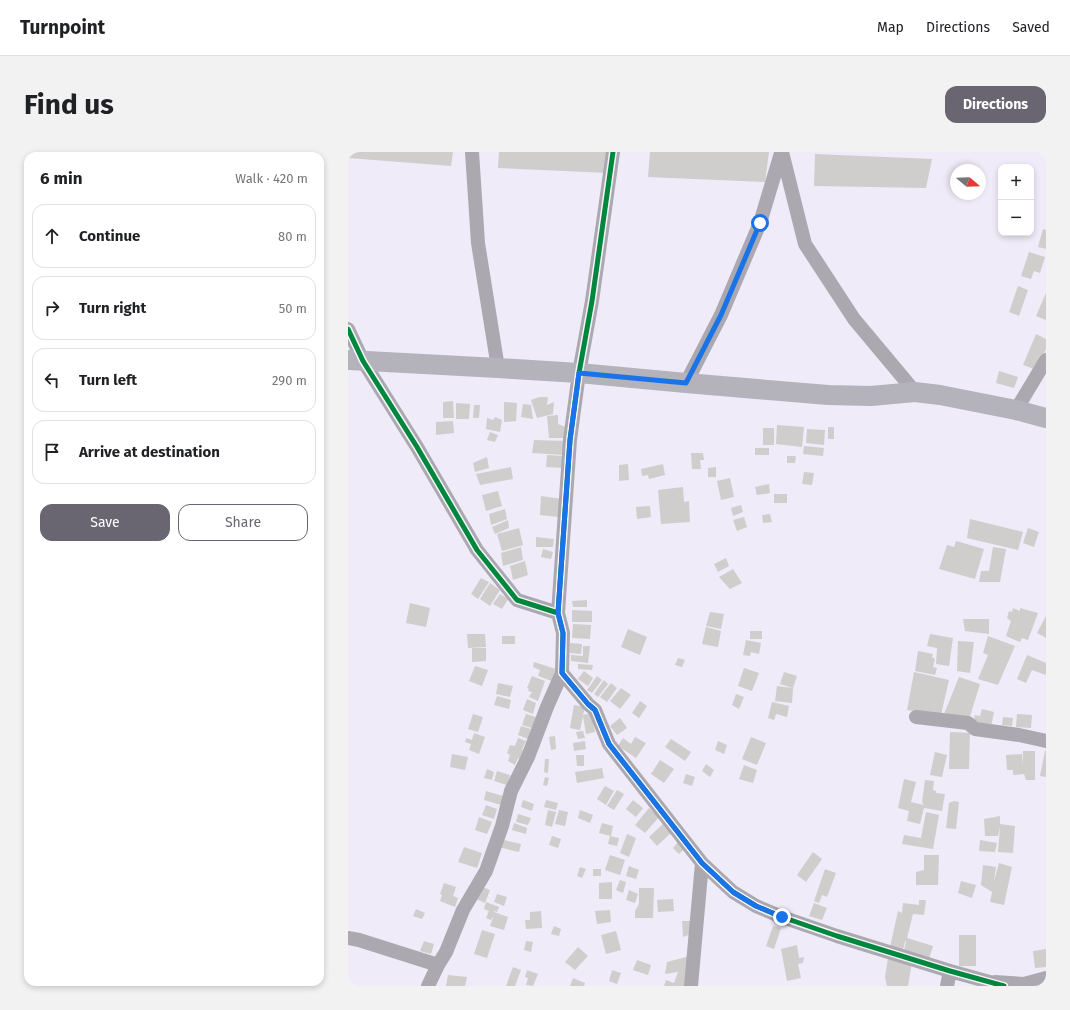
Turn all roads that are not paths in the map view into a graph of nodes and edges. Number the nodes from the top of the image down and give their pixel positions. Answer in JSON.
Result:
{"nodes":[{"id":1,"x":472,"y":152,"type":"edge"},
{"id":2,"x":614,"y":152,"type":"edge"},
{"id":3,"x":782,"y":152,"type":"edge"},
{"id":4,"x":348,"y":329,"type":"edge"},
{"id":5,"x":356,"y":360,"type":"edge"},
{"id":6,"x":1046,"y":361,"type":"edge"},
{"id":7,"x":498,"y":368,"type":"junction"},
{"id":8,"x":579,"y":373,"type":"junction"},
{"id":9,"x":686,"y":383,"type":"junction"},
{"id":10,"x":915,"y":392,"type":"junction"},
{"id":11,"x":1016,"y":410,"type":"junction"},
{"id":12,"x":1046,"y":418,"type":"edge"},
{"id":13,"x":558,"y":613,"type":"junction"},
{"id":14,"x":562,"y":673,"type":"junction"},
{"id":15,"x":916,"y":717,"type":"dead end"},
{"id":16,"x":1046,"y":741,"type":"edge"},
{"id":17,"x":702,"y":863,"type":"junction"},
{"id":18,"x":348,"y":938,"type":"edge"},
{"id":19,"x":438,"y":965,"type":"junction"},
{"id":20,"x":950,"y":971,"type":"junction"},
{"id":21,"x":1046,"y":978,"type":"edge"},
{"id":22,"x":988,"y":982,"type":"junction"},
{"id":23,"x":428,"y":986,"type":"edge"},
{"id":24,"x":691,"y":986,"type":"edge"},
{"id":25,"x":947,"y":986,"type":"edge"},
{"id":26,"x":1004,"y":986,"type":"edge"}],
"edges":[{"from":1,"to":7,"type":"street"},
{"from":2,"to":8,"type":"street"},
{"from":3,"to":9,"type":"street"},
{"from":3,"to":10,"type":"street"},
{"from":4,"to":5,"type":"street"},
{"from":5,"to":7,"type":"main road"},
{"from":5,"to":13,"type":"street"},
{"from":6,"to":11,"type":"street"},
{"from":7,"to":8,"type":"main road"},
{"from":8,"to":9,"type":"main road"},
{"from":8,"to":13,"type":"street"},
{"from":9,"to":10,"type":"main road"},
{"from":10,"to":11,"type":"main road"},
{"from":11,"to":12,"type":"main road"},
{"from":13,"to":14,"type":"street"},
{"from":14,"to":17,"type":"street"},
{"from":14,"to":19,"type":"street"},
{"from":15,"to":16,"type":"street"},
{"from":17,"to":20,"type":"street"},
{"from":17,"to":24,"type":"street"},
{"from":18,"to":19,"type":"street"},
{"from":19,"to":23,"type":"street"},
{"from":20,"to":22,"type":"street"},
{"from":20,"to":25,"type":"street"},
{"from":21,"to":22,"type":"street"},
{"from":22,"to":26,"type":"street"}]}
